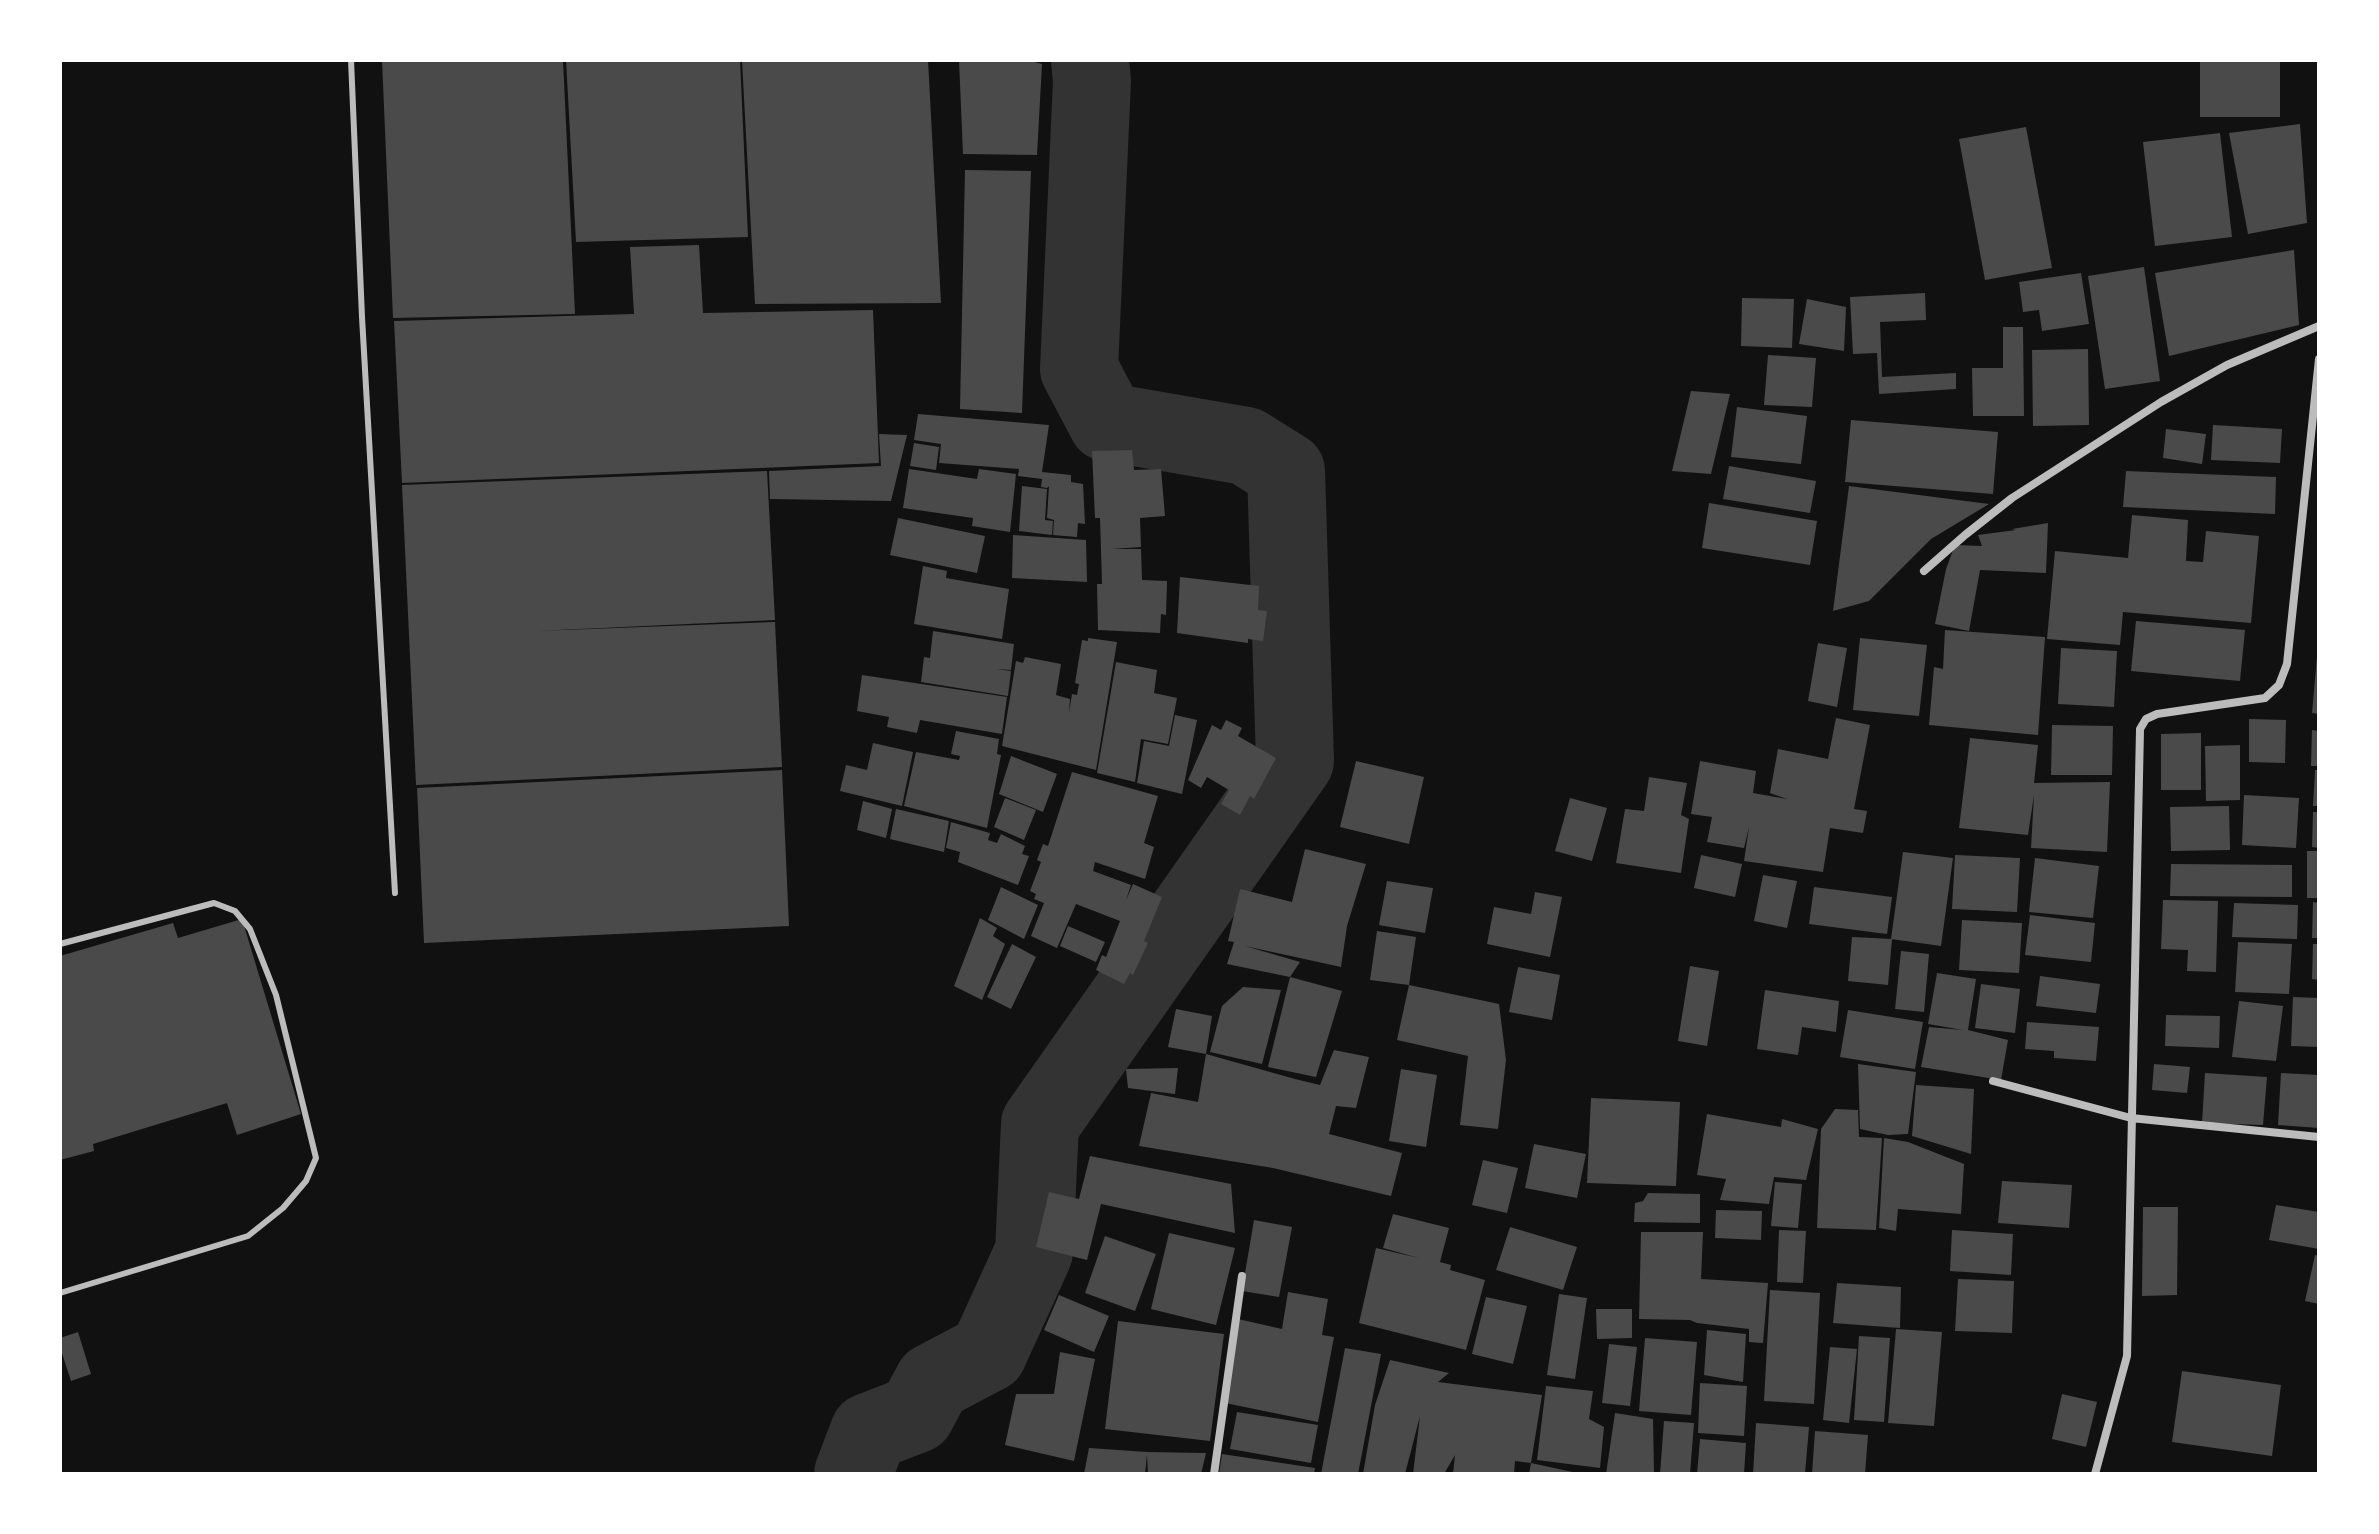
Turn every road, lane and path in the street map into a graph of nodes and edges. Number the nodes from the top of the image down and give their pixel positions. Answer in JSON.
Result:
{"nodes":[{"id":1,"x":351,"y":60,"type":"edge"},
{"id":2,"x":2319,"y":326,"type":"edge"},
{"id":3,"x":2319,"y":359,"type":"edge"},
{"id":4,"x":2318,"y":402,"type":"edge"},
{"id":5,"x":1924,"y":571,"type":"dead end"},
{"id":6,"x":395,"y":893,"type":"dead end"},
{"id":7,"x":60,"y":944,"type":"edge"},
{"id":8,"x":1993,"y":1081,"type":"dead end"},
{"id":9,"x":2131,"y":1118,"type":"junction"},
{"id":10,"x":2319,"y":1137,"type":"edge"},
{"id":11,"x":1242,"y":1276,"type":"dead end"},
{"id":12,"x":60,"y":1293,"type":"edge"},
{"id":13,"x":1214,"y":1474,"type":"edge"},
{"id":14,"x":2095,"y":1474,"type":"edge"}],
"edges":[{"from":1,"to":6,"type":"lane"},
{"from":2,"to":5,"type":"street"},
{"from":3,"to":4,"type":"street"},
{"from":4,"to":9,"type":"street"},
{"from":7,"to":12,"type":"lane"},
{"from":8,"to":9,"type":"street"},
{"from":9,"to":10,"type":"street"},
{"from":9,"to":14,"type":"street"},
{"from":11,"to":13,"type":"street"}]}
